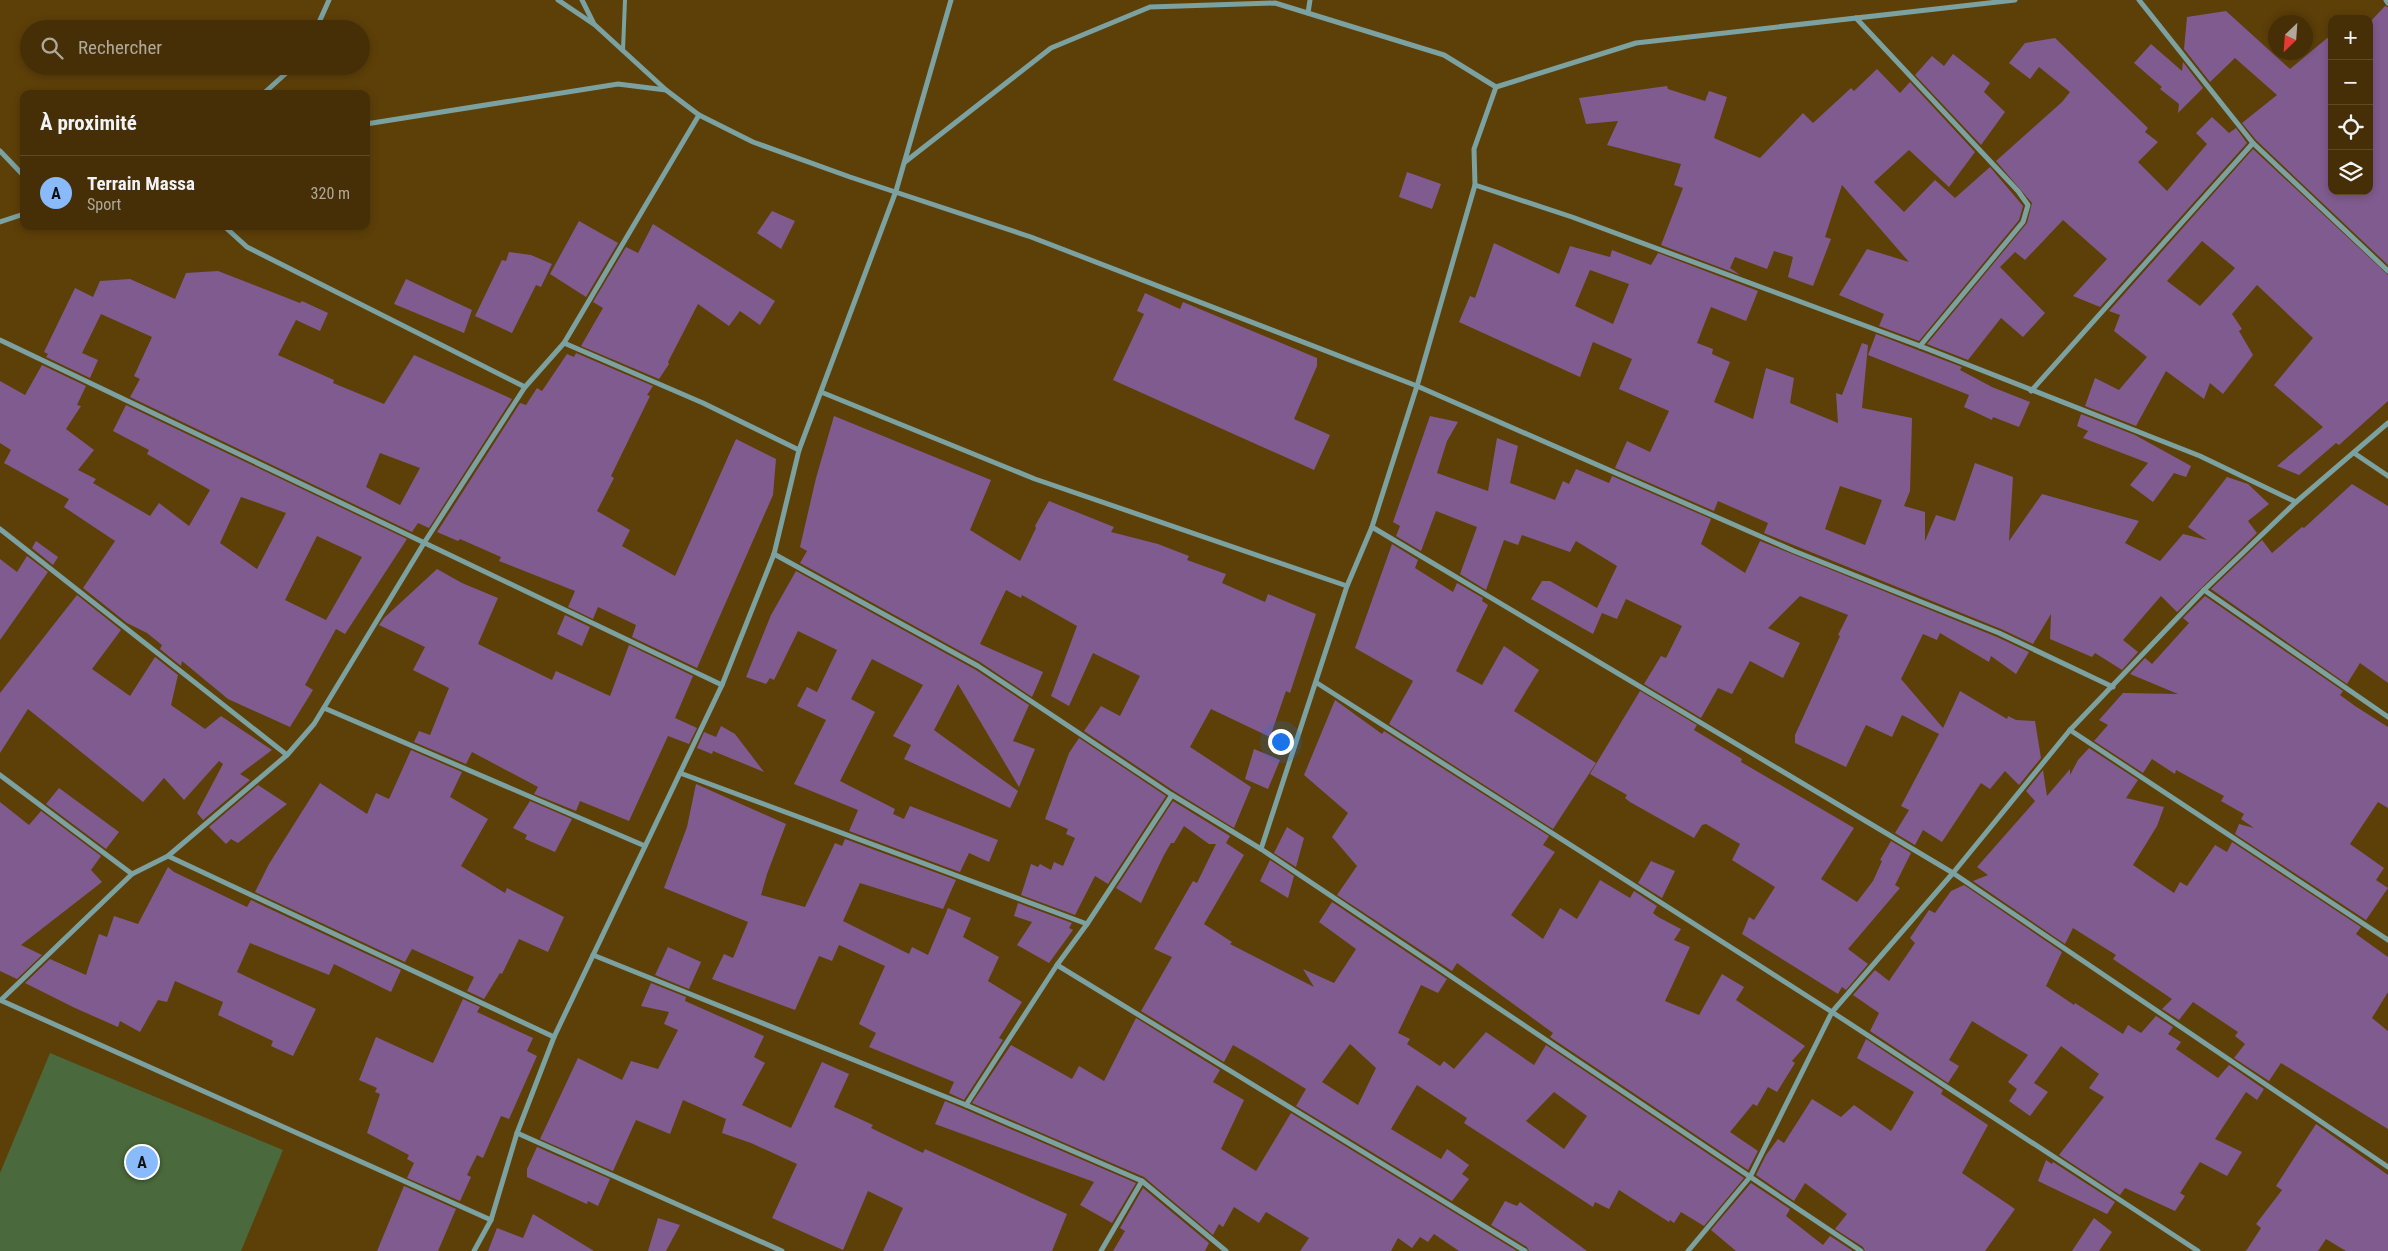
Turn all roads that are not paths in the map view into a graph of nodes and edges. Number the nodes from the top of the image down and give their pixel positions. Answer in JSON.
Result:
{"nodes":[{"id":1,"x":328,"y":0,"type":"edge"},
{"id":2,"x":558,"y":0,"type":"edge"},
{"id":3,"x":582,"y":0,"type":"edge"},
{"id":4,"x":625,"y":0,"type":"edge"},
{"id":5,"x":951,"y":0,"type":"edge"},
{"id":6,"x":1310,"y":0,"type":"edge"},
{"id":7,"x":2015,"y":0,"type":"edge"},
{"id":8,"x":2139,"y":0,"type":"edge"},
{"id":9,"x":2386,"y":0,"type":"edge"},
{"id":10,"x":2388,"y":3,"type":"edge"},
{"id":11,"x":1308,"y":13,"type":"junction"},
{"id":12,"x":1856,"y":18,"type":"junction"},
{"id":13,"x":320,"y":20,"type":"edge"},
{"id":14,"x":595,"y":25,"type":"junction"},
{"id":15,"x":623,"y":50,"type":"junction"},
{"id":16,"x":284,"y":75,"type":"edge"},
{"id":17,"x":1496,"y":88,"type":"junction"},
{"id":18,"x":267,"y":90,"type":"edge"},
{"id":19,"x":666,"y":90,"type":"junction"},
{"id":20,"x":699,"y":115,"type":"junction"},
{"id":21,"x":370,"y":123,"type":"edge"},
{"id":22,"x":2253,"y":143,"type":"junction"},
{"id":23,"x":0,"y":151,"type":"edge"},
{"id":24,"x":904,"y":162,"type":"junction"},
{"id":25,"x":20,"y":172,"type":"edge"},
{"id":26,"x":1475,"y":185,"type":"junction"},
{"id":27,"x":896,"y":191,"type":"junction"},
{"id":28,"x":20,"y":215,"type":"edge"},
{"id":29,"x":0,"y":222,"type":"edge"},
{"id":30,"x":228,"y":230,"type":"edge"},
{"id":31,"x":2388,"y":271,"type":"edge"},
{"id":32,"x":0,"y":340,"type":"edge"},
{"id":33,"x":564,"y":343,"type":"junction"},
{"id":34,"x":1920,"y":346,"type":"junction"},
{"id":35,"x":1417,"y":386,"type":"junction"},
{"id":36,"x":525,"y":387,"type":"junction"},
{"id":37,"x":2031,"y":391,"type":"junction"},
{"id":38,"x":821,"y":392,"type":"junction"},
{"id":39,"x":2388,"y":423,"type":"edge"},
{"id":40,"x":799,"y":450,"type":"junction"},
{"id":41,"x":2354,"y":453,"type":"junction"},
{"id":42,"x":2388,"y":476,"type":"edge"},
{"id":43,"x":2296,"y":502,"type":"junction"},
{"id":44,"x":1372,"y":527,"type":"junction"},
{"id":45,"x":0,"y":529,"type":"edge"},
{"id":46,"x":424,"y":543,"type":"junction"},
{"id":47,"x":774,"y":554,"type":"junction"},
{"id":48,"x":1346,"y":586,"type":"junction"},
{"id":49,"x":2204,"y":590,"type":"junction"},
{"id":50,"x":1317,"y":683,"type":"junction"},
{"id":51,"x":722,"y":685,"type":"junction"},
{"id":52,"x":2113,"y":687,"type":"junction"},
{"id":53,"x":324,"y":708,"type":"junction"},
{"id":54,"x":2388,"y":717,"type":"edge"},
{"id":55,"x":2070,"y":730,"type":"junction"},
{"id":56,"x":287,"y":756,"type":"junction"},
{"id":57,"x":680,"y":773,"type":"junction"},
{"id":58,"x":0,"y":775,"type":"edge"},
{"id":59,"x":1172,"y":795,"type":"junction"},
{"id":60,"x":645,"y":846,"type":"junction"},
{"id":61,"x":1262,"y":849,"type":"junction"},
{"id":62,"x":168,"y":856,"type":"junction"},
{"id":63,"x":1953,"y":873,"type":"junction"},
{"id":64,"x":132,"y":874,"type":"junction"},
{"id":65,"x":1087,"y":924,"type":"junction"},
{"id":66,"x":2388,"y":940,"type":"edge"},
{"id":67,"x":593,"y":955,"type":"junction"},
{"id":68,"x":1057,"y":965,"type":"junction"},
{"id":69,"x":0,"y":1000,"type":"edge"},
{"id":70,"x":1832,"y":1012,"type":"junction"},
{"id":71,"x":554,"y":1037,"type":"junction"},
{"id":72,"x":966,"y":1105,"type":"junction"},
{"id":73,"x":517,"y":1133,"type":"junction"},
{"id":74,"x":2388,"y":1167,"type":"edge"},
{"id":75,"x":1750,"y":1177,"type":"junction"},
{"id":76,"x":1142,"y":1181,"type":"junction"},
{"id":77,"x":491,"y":1220,"type":"junction"},
{"id":78,"x":474,"y":1251,"type":"edge"},
{"id":79,"x":782,"y":1251,"type":"edge"},
{"id":80,"x":1101,"y":1251,"type":"edge"},
{"id":81,"x":1226,"y":1251,"type":"edge"},
{"id":82,"x":1525,"y":1251,"type":"edge"},
{"id":83,"x":1688,"y":1251,"type":"edge"},
{"id":84,"x":1861,"y":1251,"type":"edge"},
{"id":85,"x":2198,"y":1251,"type":"edge"}],
"edges":[{"from":1,"to":13,"type":"street"},
{"from":2,"to":14,"type":"street"},
{"from":3,"to":14,"type":"street"},
{"from":4,"to":15,"type":"lane"},
{"from":5,"to":24,"type":"street"},
{"from":6,"to":11,"type":"street"},
{"from":7,"to":12,"type":"street"},
{"from":8,"to":22,"type":"street"},
{"from":9,"to":10,"type":"street"},
{"from":11,"to":17,"type":"street"},
{"from":11,"to":24,"type":"street"},
{"from":12,"to":17,"type":"street"},
{"from":12,"to":34,"type":"street"},
{"from":14,"to":15,"type":"street"},
{"from":15,"to":19,"type":"street"},
{"from":16,"to":18,"type":"street"},
{"from":17,"to":26,"type":"street"},
{"from":19,"to":20,"type":"street"},
{"from":19,"to":21,"type":"street"},
{"from":20,"to":27,"type":"street"},
{"from":20,"to":33,"type":"street"},
{"from":22,"to":31,"type":"street"},
{"from":22,"to":37,"type":"street"},
{"from":23,"to":25,"type":"street"},
{"from":24,"to":27,"type":"street"},
{"from":26,"to":34,"type":"street"},
{"from":26,"to":35,"type":"street"},
{"from":27,"to":35,"type":"street"},
{"from":27,"to":38,"type":"street"},
{"from":28,"to":29,"type":"street"},
{"from":30,"to":36,"type":"street"},
{"from":32,"to":46,"type":"street"},
{"from":33,"to":36,"type":"street"},
{"from":33,"to":40,"type":"street"},
{"from":34,"to":37,"type":"street"},
{"from":35,"to":44,"type":"street"},
{"from":35,"to":52,"type":"street"},
{"from":36,"to":46,"type":"street"},
{"from":37,"to":43,"type":"street"},
{"from":38,"to":40,"type":"street"},
{"from":38,"to":48,"type":"street"},
{"from":39,"to":41,"type":"street"},
{"from":40,"to":47,"type":"street"},
{"from":41,"to":42,"type":"street"},
{"from":41,"to":43,"type":"street"},
{"from":43,"to":49,"type":"street"},
{"from":44,"to":48,"type":"street"},
{"from":44,"to":63,"type":"street"},
{"from":45,"to":56,"type":"street"},
{"from":46,"to":51,"type":"street"},
{"from":46,"to":53,"type":"street"},
{"from":47,"to":51,"type":"street"},
{"from":47,"to":59,"type":"street"},
{"from":48,"to":50,"type":"street"},
{"from":49,"to":52,"type":"street"},
{"from":49,"to":54,"type":"street"},
{"from":50,"to":61,"type":"street"},
{"from":50,"to":70,"type":"street"},
{"from":51,"to":57,"type":"street"},
{"from":52,"to":55,"type":"street"},
{"from":53,"to":56,"type":"street"},
{"from":53,"to":60,"type":"street"},
{"from":55,"to":63,"type":"street"},
{"from":55,"to":66,"type":"street"},
{"from":56,"to":62,"type":"street"},
{"from":57,"to":60,"type":"street"},
{"from":57,"to":65,"type":"street"},
{"from":58,"to":64,"type":"street"},
{"from":59,"to":61,"type":"street"},
{"from":59,"to":65,"type":"street"},
{"from":60,"to":67,"type":"street"},
{"from":61,"to":75,"type":"street"},
{"from":62,"to":64,"type":"street"},
{"from":62,"to":71,"type":"street"},
{"from":63,"to":70,"type":"street"},
{"from":63,"to":74,"type":"street"},
{"from":64,"to":69,"type":"street"},
{"from":65,"to":68,"type":"street"},
{"from":67,"to":71,"type":"street"},
{"from":67,"to":72,"type":"street"},
{"from":68,"to":72,"type":"street"},
{"from":68,"to":82,"type":"street"},
{"from":69,"to":77,"type":"street"},
{"from":70,"to":75,"type":"street"},
{"from":70,"to":85,"type":"street"},
{"from":71,"to":73,"type":"street"},
{"from":72,"to":76,"type":"street"},
{"from":73,"to":77,"type":"street"},
{"from":73,"to":79,"type":"street"},
{"from":75,"to":83,"type":"street"},
{"from":75,"to":84,"type":"street"},
{"from":76,"to":80,"type":"street"},
{"from":76,"to":81,"type":"street"},
{"from":77,"to":78,"type":"street"}]}
